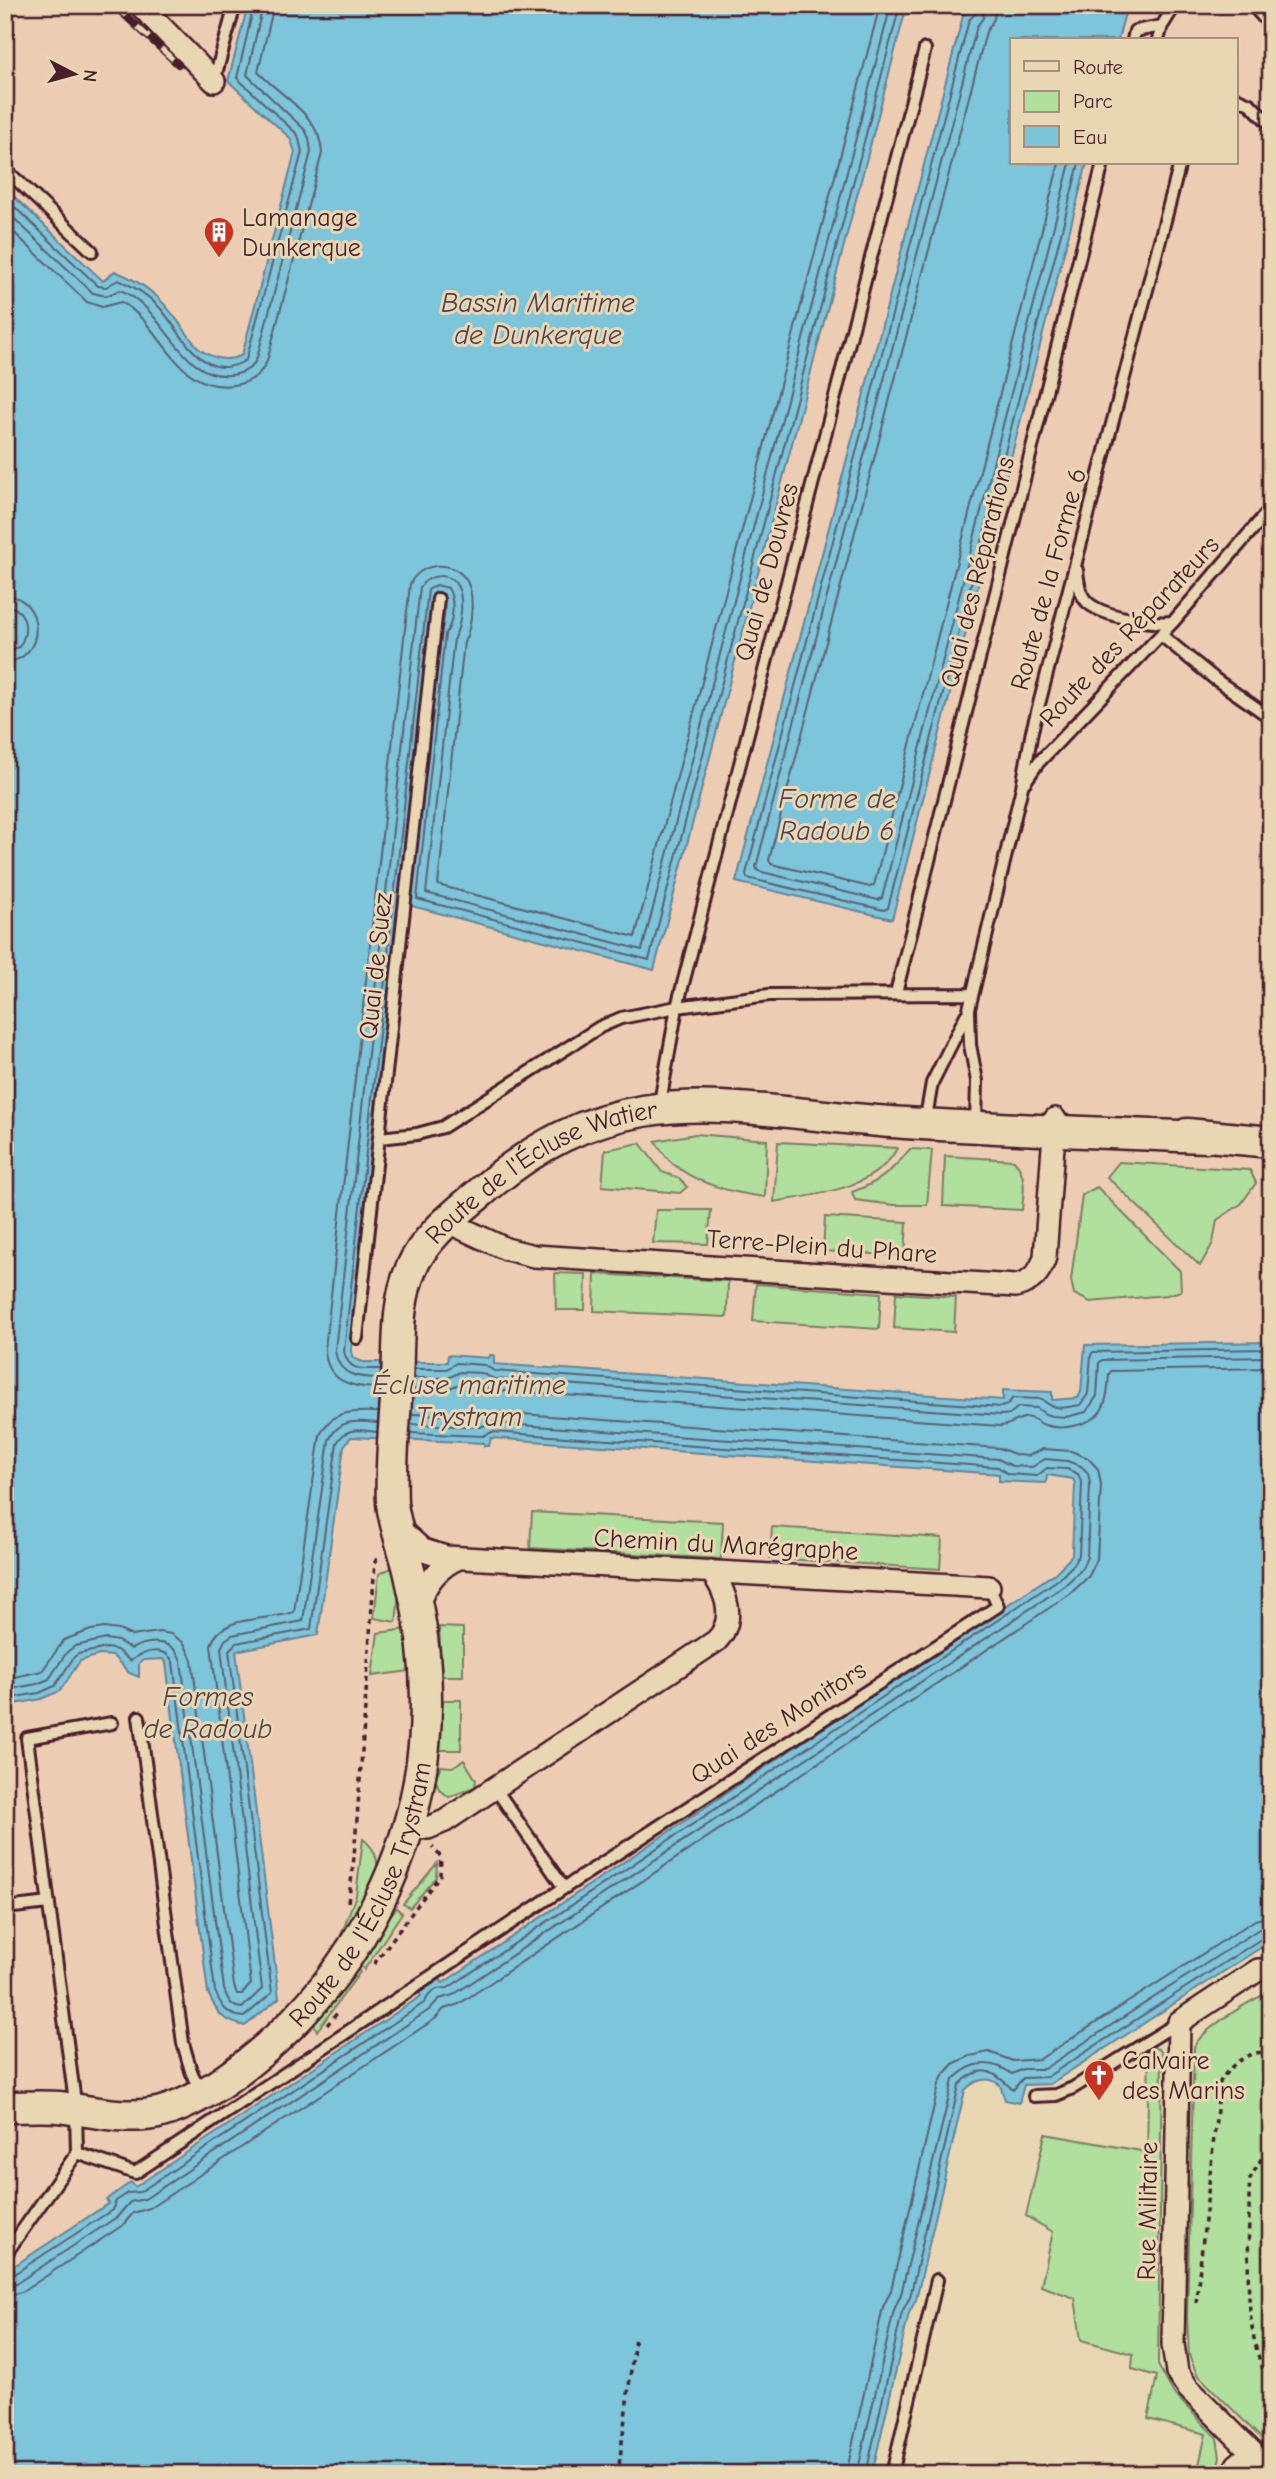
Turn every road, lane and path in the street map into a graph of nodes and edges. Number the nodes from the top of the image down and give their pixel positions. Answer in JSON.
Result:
{"nodes":[{"id":1,"x":140,"y":5,"type":"edge"},
{"id":2,"x":235,"y":5,"type":"edge"},
{"id":3,"x":1175,"y":5,"type":"edge"},
{"id":4,"x":1252,"y":5,"type":"edge"},
{"id":5,"x":1162,"y":26,"type":"junction"},
{"id":6,"x":1271,"y":26,"type":"edge"},
{"id":7,"x":1133,"y":38,"type":"edge"},
{"id":8,"x":1159,"y":38,"type":"edge"},
{"id":9,"x":925,"y":49,"type":"dead end"},
{"id":10,"x":215,"y":81,"type":"joint"},
{"id":11,"x":1238,"y":99,"type":"edge"},
{"id":12,"x":1271,"y":125,"type":"edge"},
{"id":13,"x":1102,"y":164,"type":"edge"},
{"id":14,"x":1180,"y":164,"type":"edge"},
{"id":15,"x":5,"y":169,"type":"edge"},
{"id":16,"x":92,"y":251,"type":"dead end"},
{"id":17,"x":1271,"y":508,"type":"edge"},
{"id":18,"x":1077,"y":560,"type":"junction"},
{"id":19,"x":438,"y":599,"type":"dead end"},
{"id":20,"x":1173,"y":622,"type":"junction"},
{"id":21,"x":1161,"y":635,"type":"junction"},
{"id":22,"x":1271,"y":718,"type":"edge"},
{"id":23,"x":1022,"y":787,"type":"junction"},
{"id":24,"x":895,"y":993,"type":"junction"},
{"id":25,"x":972,"y":994,"type":"junction"},
{"id":26,"x":677,"y":1007,"type":"junction"},
{"id":27,"x":969,"y":1009,"type":"junction"},
{"id":28,"x":659,"y":1108,"type":"junction"},
{"id":29,"x":926,"y":1115,"type":"junction"},
{"id":30,"x":976,"y":1118,"type":"junction"},
{"id":31,"x":1054,"y":1124,"type":"junction"},
{"id":32,"x":379,"y":1138,"type":"junction"},
{"id":33,"x":1271,"y":1142,"type":"edge"},
{"id":34,"x":448,"y":1222,"type":"junction"},
{"id":35,"x":357,"y":1338,"type":"dead end"},
{"id":36,"x":393,"y":1450,"type":"joint"},
{"id":37,"x":396,"y":1526,"type":"junction"},
{"id":38,"x":459,"y":1558,"type":"junction"},
{"id":39,"x":711,"y":1571,"type":"junction"},
{"id":40,"x":989,"y":1587,"type":"joint"},
{"id":41,"x":417,"y":1606,"type":"junction"},
{"id":42,"x":139,"y":1717,"type":"dead end"},
{"id":43,"x":112,"y":1723,"type":"dead end"},
{"id":44,"x":495,"y":1788,"type":"junction"},
{"id":45,"x":409,"y":1826,"type":"junction"},
{"id":46,"x":564,"y":1888,"type":"junction"},
{"id":47,"x":49,"y":1903,"type":"junction"},
{"id":48,"x":348,"y":1905,"type":"dead end"},
{"id":49,"x":5,"y":1908,"type":"edge"},
{"id":50,"x":1267,"y":1967,"type":"edge"},
{"id":51,"x":1179,"y":2022,"type":"junction"},
{"id":52,"x":1271,"y":2052,"type":"edge"},
{"id":53,"x":201,"y":2094,"type":"junction"},
{"id":54,"x":1034,"y":2096,"type":"dead end"},
{"id":55,"x":5,"y":2107,"type":"edge"},
{"id":56,"x":76,"y":2110,"type":"junction"},
{"id":57,"x":1271,"y":2141,"type":"edge"},
{"id":58,"x":77,"y":2152,"type":"junction"},
{"id":59,"x":5,"y":2255,"type":"edge"},
{"id":60,"x":937,"y":2280,"type":"dead end"},
{"id":61,"x":1195,"y":2309,"type":"dead end"},
{"id":62,"x":635,"y":2338,"type":"dead end"},
{"id":63,"x":1271,"y":2386,"type":"edge"},
{"id":64,"x":1252,"y":2453,"type":"junction"},
{"id":65,"x":437,"y":2466,"type":"dead end"},
{"id":66,"x":1271,"y":2471,"type":"edge"},
{"id":67,"x":498,"y":2474,"type":"edge"},
{"id":68,"x":618,"y":2474,"type":"edge"},
{"id":69,"x":892,"y":2474,"type":"edge"},
{"id":70,"x":1232,"y":2474,"type":"edge"}],
"edges":[{"from":1,"to":10,"type":"street"},
{"from":2,"to":10,"type":"lane"},
{"from":3,"to":5,"type":"lane"},
{"from":4,"to":6,"type":"lane"},
{"from":5,"to":7,"type":"lane"},
{"from":5,"to":8,"type":"lane"},
{"from":9,"to":26,"type":"lane","name":"Quai de Douvres"},
{"from":11,"to":12,"type":"lane"},
{"from":13,"to":24,"type":"lane","name":"Quai des Réparations"},
{"from":14,"to":18,"type":"lane","name":"Route de la Forme 6"},
{"from":15,"to":16,"type":"lane"},
{"from":17,"to":20,"type":"lane","name":"Route des Réparateurs"},
{"from":18,"to":20,"type":"lane"},
{"from":18,"to":23,"type":"lane","name":"Route de la Forme 6"},
{"from":19,"to":32,"type":"lane","name":"Quai de Suez"},
{"from":20,"to":21,"type":"lane","name":"Route des Réparateurs"},
{"from":21,"to":22,"type":"lane"},
{"from":21,"to":23,"type":"lane","name":"Route des Réparateurs"},
{"from":23,"to":25,"type":"lane","name":"Route de la Forme 6"},
{"from":24,"to":25,"type":"lane"},
{"from":24,"to":26,"type":"lane"},
{"from":25,"to":27,"type":"lane","name":"Route de la Forme 6"},
{"from":26,"to":28,"type":"lane","name":"Quai de Douvres"},
{"from":26,"to":32,"type":"lane"},
{"from":27,"to":29,"type":"lane","name":"Route de la Forme 6"},
{"from":27,"to":30,"type":"lane","name":"Route de la Forme 6"},
{"from":28,"to":29,"type":"street","name":"Route de l'Écluse Watier"},
{"from":28,"to":34,"type":"street","name":"Route de l'Écluse Watier"},
{"from":29,"to":30,"type":"street","name":"Route de l'Écluse Watier"},
{"from":30,"to":31,"type":"street","name":"Route de l'Écluse Watier"},
{"from":31,"to":33,"type":"street","name":"Route de l'Écluse Watier"},
{"from":31,"to":34,"type":"street","name":"Terre-Plein du Phare"},
{"from":32,"to":35,"type":"lane","name":"Quai de Suez"},
{"from":34,"to":36,"type":"street","name":"Route de l'Écluse Watier"},
{"from":36,"to":37,"type":"street","name":"Route de l'Écluse Trystram"},
{"from":37,"to":38,"type":"street","name":"Chemin du Marégraphe"},
{"from":37,"to":41,"type":"street","name":"Route de l'Écluse Trystram"},
{"from":37,"to":48,"type":"path"},
{"from":38,"to":39,"type":"street","name":"Chemin du Marégraphe"},
{"from":38,"to":41,"type":"street"},
{"from":39,"to":40,"type":"street","name":"Chemin du Marégraphe"},
{"from":39,"to":44,"type":"street"},
{"from":40,"to":46,"type":"lane","name":"Quai des Monitors"},
{"from":41,"to":45,"type":"street","name":"Route de l'Écluse Trystram"},
{"from":42,"to":53,"type":"lane"},
{"from":43,"to":47,"type":"lane"},
{"from":44,"to":45,"type":"street"},
{"from":44,"to":46,"type":"lane"},
{"from":45,"to":53,"type":"street","name":"Route de l'Écluse Trystram"},
{"from":46,"to":58,"type":"lane"},
{"from":47,"to":49,"type":"lane"},
{"from":47,"to":56,"type":"lane"},
{"from":50,"to":51,"type":"street"},
{"from":51,"to":54,"type":"lane"},
{"from":51,"to":64,"type":"street","name":"Rue Militaire"},
{"from":52,"to":61,"type":"path"},
{"from":53,"to":56,"type":"street","name":"Route de l'Écluse Trystram"},
{"from":55,"to":56,"type":"street","name":"Route de l'Écluse Trystram"},
{"from":56,"to":58,"type":"lane"},
{"from":57,"to":63,"type":"path"},
{"from":58,"to":59,"type":"lane"},
{"from":60,"to":69,"type":"lane"},
{"from":62,"to":68,"type":"path"},
{"from":64,"to":66,"type":"street","name":"Rue Militaire"},
{"from":64,"to":70,"type":"street"},
{"from":65,"to":67,"type":"path"}]}
